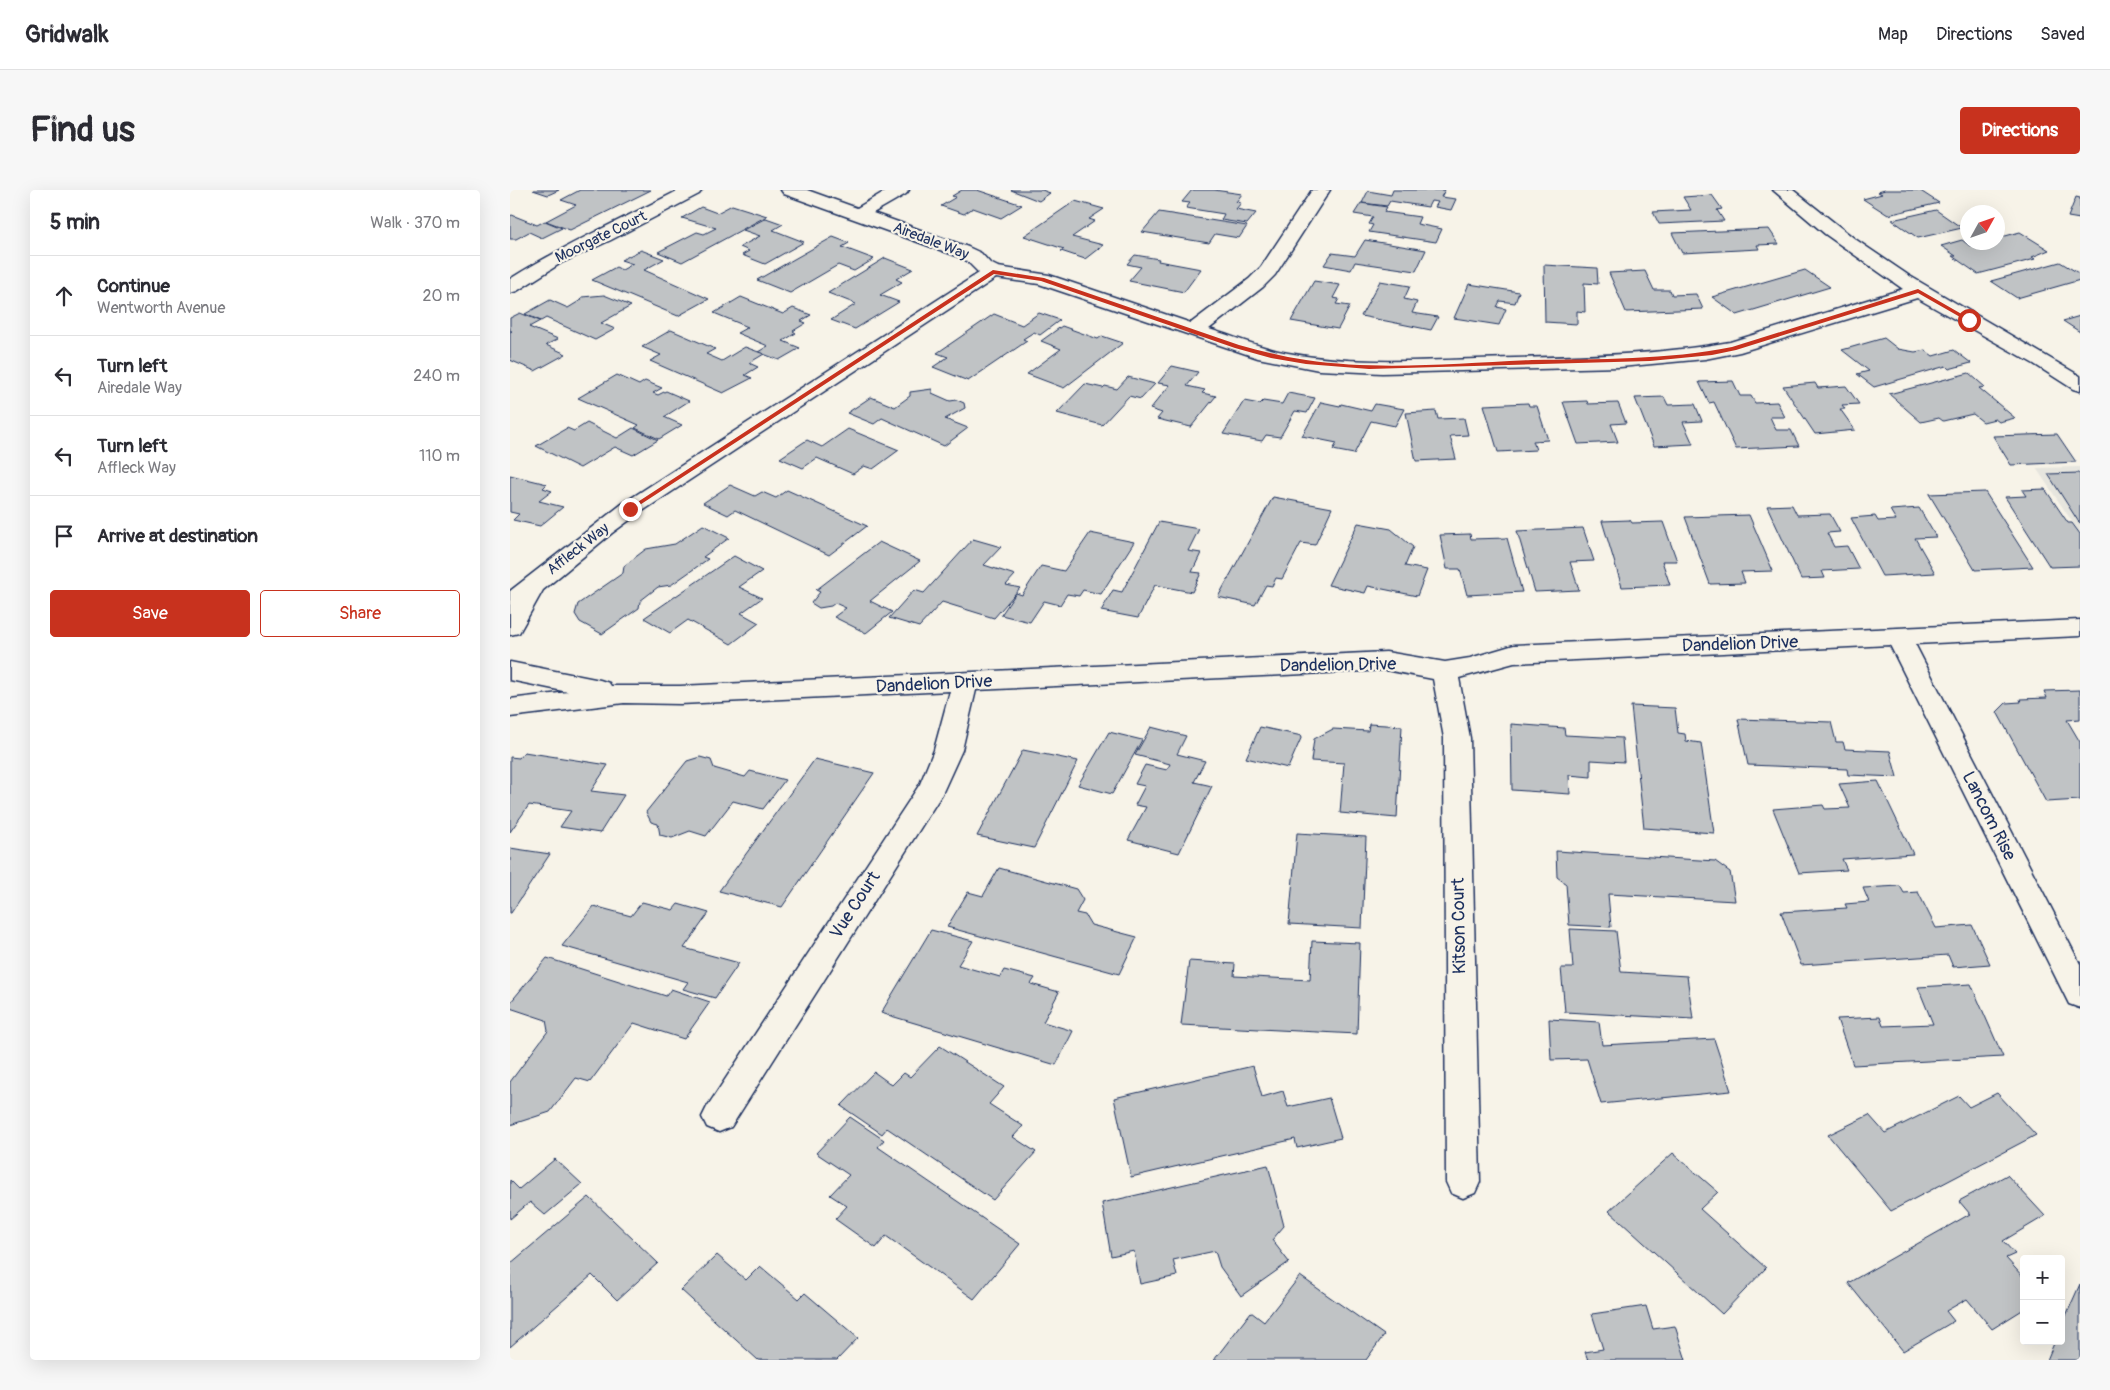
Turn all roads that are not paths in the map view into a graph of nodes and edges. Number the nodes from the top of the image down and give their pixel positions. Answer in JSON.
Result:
{"nodes":[{"id":1,"x":694,"y":190,"type":"edge"},
{"id":2,"x":790,"y":190,"type":"edge"},
{"id":3,"x":900,"y":190,"type":"edge"},
{"id":4,"x":1321,"y":190,"type":"edge"},
{"id":5,"x":1782,"y":190,"type":"edge"},
{"id":6,"x":859,"y":214,"type":"junction"},
{"id":7,"x":993,"y":272,"type":"junction"},
{"id":8,"x":510,"y":286,"type":"edge"},
{"id":9,"x":1918,"y":291,"type":"junction"},
{"id":10,"x":1193,"y":331,"type":"junction"},
{"id":11,"x":2079,"y":383,"type":"edge"},
{"id":12,"x":539,"y":579,"type":"junction"},
{"id":13,"x":510,"y":604,"type":"edge"},
{"id":14,"x":510,"y":627,"type":"edge"},
{"id":15,"x":2080,"y":628,"type":"edge"},
{"id":16,"x":1899,"y":637,"type":"junction"},
{"id":17,"x":510,"y":671,"type":"edge"},
{"id":18,"x":1445,"y":671,"type":"junction"},
{"id":19,"x":964,"y":683,"type":"junction"},
{"id":20,"x":624,"y":694,"type":"junction"},
{"id":21,"x":510,"y":708,"type":"edge"},
{"id":22,"x":2080,"y":995,"type":"edge"},
{"id":23,"x":719,"y":1117,"type":"dead end"},
{"id":24,"x":1463,"y":1182,"type":"dead end"}],
"edges":[{"from":1,"to":8,"type":"street","name":"Moorgate Court"},
{"from":2,"to":6,"type":"street","name":"Airedale Way"},
{"from":3,"to":6,"type":"street"},
{"from":4,"to":10,"type":"street"},
{"from":5,"to":9,"type":"street"},
{"from":6,"to":7,"type":"street","name":"Airedale Way"},
{"from":7,"to":10,"type":"street","name":"Airedale Way"},
{"from":7,"to":12,"type":"street","name":"Affleck Way"},
{"from":9,"to":10,"type":"street","name":"Airedale Way"},
{"from":9,"to":11,"type":"street"},
{"from":12,"to":13,"type":"street","name":"Affleck Way"},
{"from":12,"to":14,"type":"street","name":"Affleck Way"},
{"from":15,"to":16,"type":"street","name":"Dandelion Drive"},
{"from":16,"to":18,"type":"street","name":"Dandelion Drive"},
{"from":16,"to":22,"type":"street","name":"Lancom Rise"},
{"from":17,"to":20,"type":"street","name":"Dandelion Drive"},
{"from":18,"to":19,"type":"street","name":"Dandelion Drive"},
{"from":18,"to":24,"type":"street","name":"Kitson Court"},
{"from":19,"to":20,"type":"street","name":"Dandelion Drive"},
{"from":19,"to":23,"type":"street","name":"Vue Court"},
{"from":20,"to":21,"type":"street","name":"Dandelion Drive"}]}
